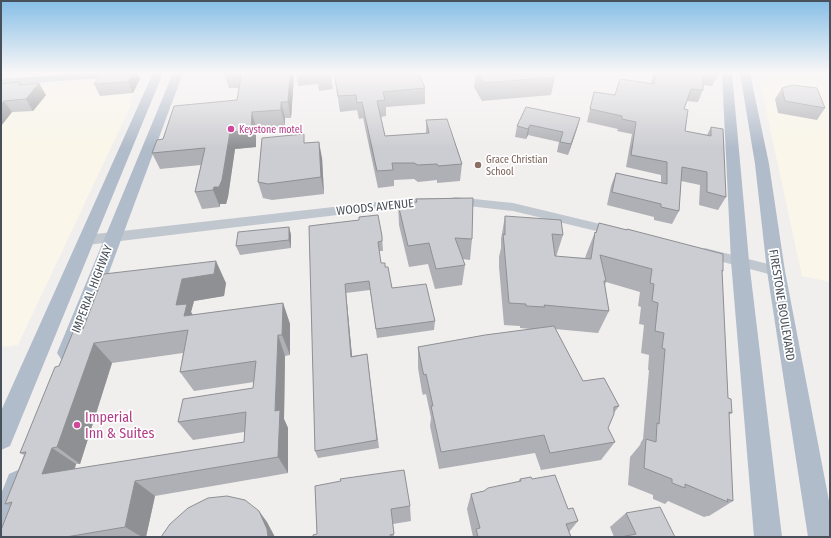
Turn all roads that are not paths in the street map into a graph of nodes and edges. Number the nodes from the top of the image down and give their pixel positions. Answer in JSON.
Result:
{"nodes":[{"id":1,"x":149,"y":98,"type":"edge"},
{"id":2,"x":168,"y":98,"type":"edge"},
{"id":3,"x":729,"y":98,"type":"edge"},
{"id":4,"x":751,"y":98,"type":"edge"},
{"id":5,"x":628,"y":234,"type":"edge"},
{"id":6,"x":112,"y":237,"type":"junction"},
{"id":7,"x":87,"y":240,"type":"junction"},
{"id":8,"x":692,"y":250,"type":"edge"},
{"id":9,"x":740,"y":261,"type":"junction"},
{"id":10,"x":776,"y":271,"type":"junction"},
{"id":11,"x":60,"y":374,"type":"edge"},
{"id":12,"x":1,"y":438,"type":"edge"},
{"id":13,"x":26,"y":463,"type":"edge"},
{"id":14,"x":1,"y":529,"type":"edge"},
{"id":15,"x":768,"y":537,"type":"edge"},
{"id":16,"x":822,"y":537,"type":"edge"}],
"edges":[{"from":1,"to":7,"type":"main road","name":"IMPERIAL HIGHWAY"},
{"from":2,"to":6,"type":"main road","name":"IMPERIAL HIGHWAY"},
{"from":3,"to":9,"type":"main road"},
{"from":4,"to":10,"type":"main road","name":"FIRESTONE BOULEVARD"},
{"from":5,"to":6,"type":"street","name":"WOODS AVENUE"},
{"from":6,"to":7,"type":"street","name":"WOODS AVENUE"},
{"from":6,"to":11,"type":"main road","name":"IMPERIAL HIGHWAY"},
{"from":7,"to":12,"type":"main road","name":"IMPERIAL HIGHWAY"},
{"from":8,"to":9,"type":"street"},
{"from":9,"to":10,"type":"street"},
{"from":9,"to":15,"type":"main road"},
{"from":10,"to":16,"type":"main road","name":"FIRESTONE BOULEVARD"},
{"from":13,"to":14,"type":"main road"}]}
